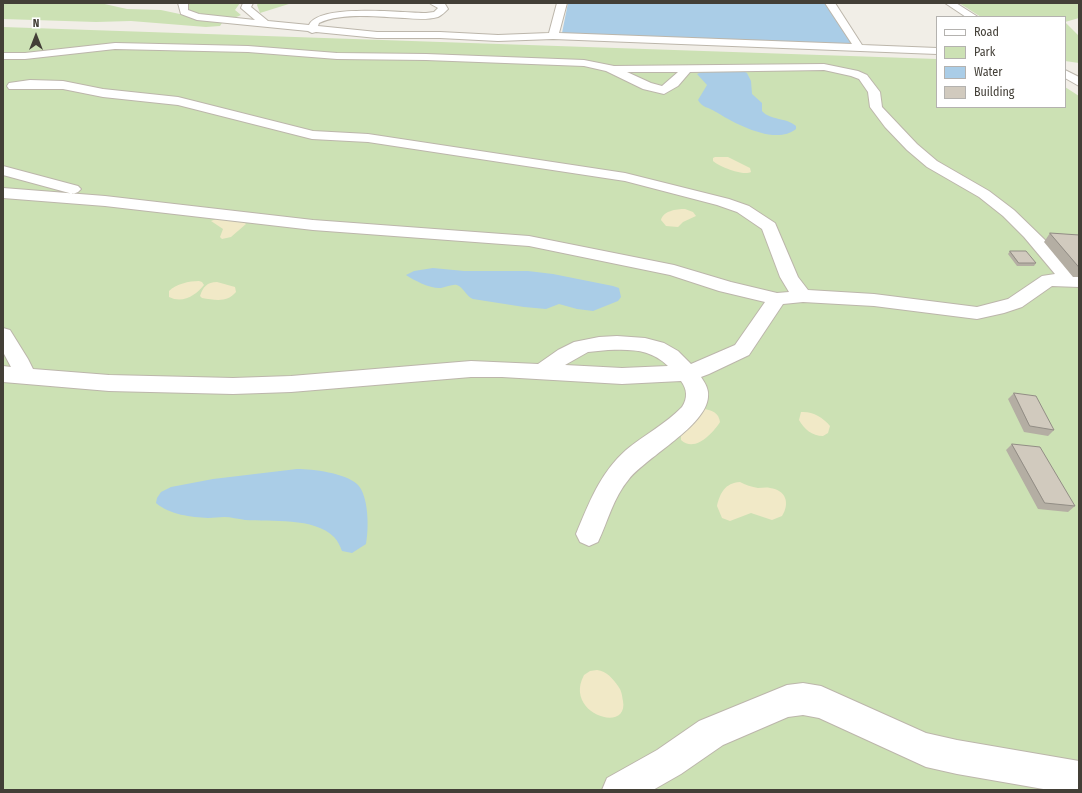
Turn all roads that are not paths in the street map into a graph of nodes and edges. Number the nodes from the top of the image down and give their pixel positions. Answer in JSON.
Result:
{"nodes":[{"id":1,"x":183,"y":3,"type":"edge"},
{"id":2,"x":248,"y":3,"type":"edge"},
{"id":3,"x":434,"y":3,"type":"edge"},
{"id":4,"x":562,"y":3,"type":"edge"},
{"id":5,"x":830,"y":3,"type":"edge"},
{"id":6,"x":950,"y":3,"type":"edge"},
{"id":7,"x":373,"y":4,"type":"dead end"},
{"id":8,"x":405,"y":5,"type":"dead end"},
{"id":9,"x":367,"y":14,"type":"junction"},
{"id":10,"x":971,"y":16,"type":"edge"},
{"id":11,"x":326,"y":17,"type":"junction"},
{"id":12,"x":267,"y":25,"type":"junction"},
{"id":13,"x":312,"y":30,"type":"junction"},
{"id":14,"x":553,"y":36,"type":"junction"},
{"id":15,"x":859,"y":48,"type":"junction"},
{"id":16,"x":79,"y":49,"type":"junction"},
{"id":17,"x":936,"y":51,"type":"edge"},
{"id":18,"x":3,"y":56,"type":"edge"},
{"id":19,"x":56,"y":65,"type":"dead end"},
{"id":20,"x":609,"y":68,"type":"junction"},
{"id":21,"x":686,"y":69,"type":"junction"},
{"id":22,"x":38,"y":74,"type":"dead end"},
{"id":23,"x":1066,"y":75,"type":"edge"},
{"id":24,"x":1079,"y":82,"type":"edge"},
{"id":25,"x":8,"y":87,"type":"edge"},
{"id":26,"x":3,"y":170,"type":"edge"},
{"id":27,"x":3,"y":193,"type":"edge"},
{"id":28,"x":105,"y":202,"type":"junction"},
{"id":29,"x":1074,"y":281,"type":"edge"},
{"id":30,"x":803,"y":296,"type":"junction"},
{"id":31,"x":777,"y":299,"type":"junction"},
{"id":32,"x":3,"y":335,"type":"edge"},
{"id":33,"x":542,"y":371,"type":"junction"},
{"id":34,"x":687,"y":373,"type":"junction"},
{"id":35,"x":3,"y":374,"type":"edge"},
{"id":36,"x":25,"y":376,"type":"junction"},
{"id":37,"x":589,"y":534,"type":"dead end"},
{"id":38,"x":1079,"y":778,"type":"edge"},
{"id":39,"x":618,"y":790,"type":"edge"}],
"edges":[{"from":1,"to":12,"type":"street"},
{"from":2,"to":12,"type":"street"},
{"from":3,"to":9,"type":"street"},
{"from":4,"to":14,"type":"street"},
{"from":5,"to":15,"type":"street"},
{"from":6,"to":10,"type":"street"},
{"from":7,"to":11,"type":"street"},
{"from":8,"to":9,"type":"street"},
{"from":9,"to":11,"type":"street"},
{"from":11,"to":13,"type":"street"},
{"from":12,"to":13,"type":"street"},
{"from":13,"to":14,"type":"street"},
{"from":14,"to":15,"type":"street"},
{"from":15,"to":17,"type":"street"},
{"from":16,"to":18,"type":"street"},
{"from":16,"to":19,"type":"street"},
{"from":16,"to":20,"type":"street"},
{"from":20,"to":21,"type":"street"},
{"from":20,"to":21,"type":"street"},
{"from":21,"to":29,"type":"street"},
{"from":22,"to":25,"type":"street"},
{"from":23,"to":24,"type":"street"},
{"from":25,"to":30,"type":"street"},
{"from":26,"to":28,"type":"street"},
{"from":27,"to":28,"type":"street"},
{"from":28,"to":31,"type":"street"},
{"from":29,"to":30,"type":"street"},
{"from":30,"to":31,"type":"street"},
{"from":31,"to":34,"type":"street"},
{"from":32,"to":36,"type":"street"},
{"from":33,"to":34,"type":"street"},
{"from":33,"to":34,"type":"street"},
{"from":33,"to":36,"type":"street"},
{"from":34,"to":37,"type":"street"},
{"from":35,"to":36,"type":"street"},
{"from":38,"to":39,"type":"street"}]}
